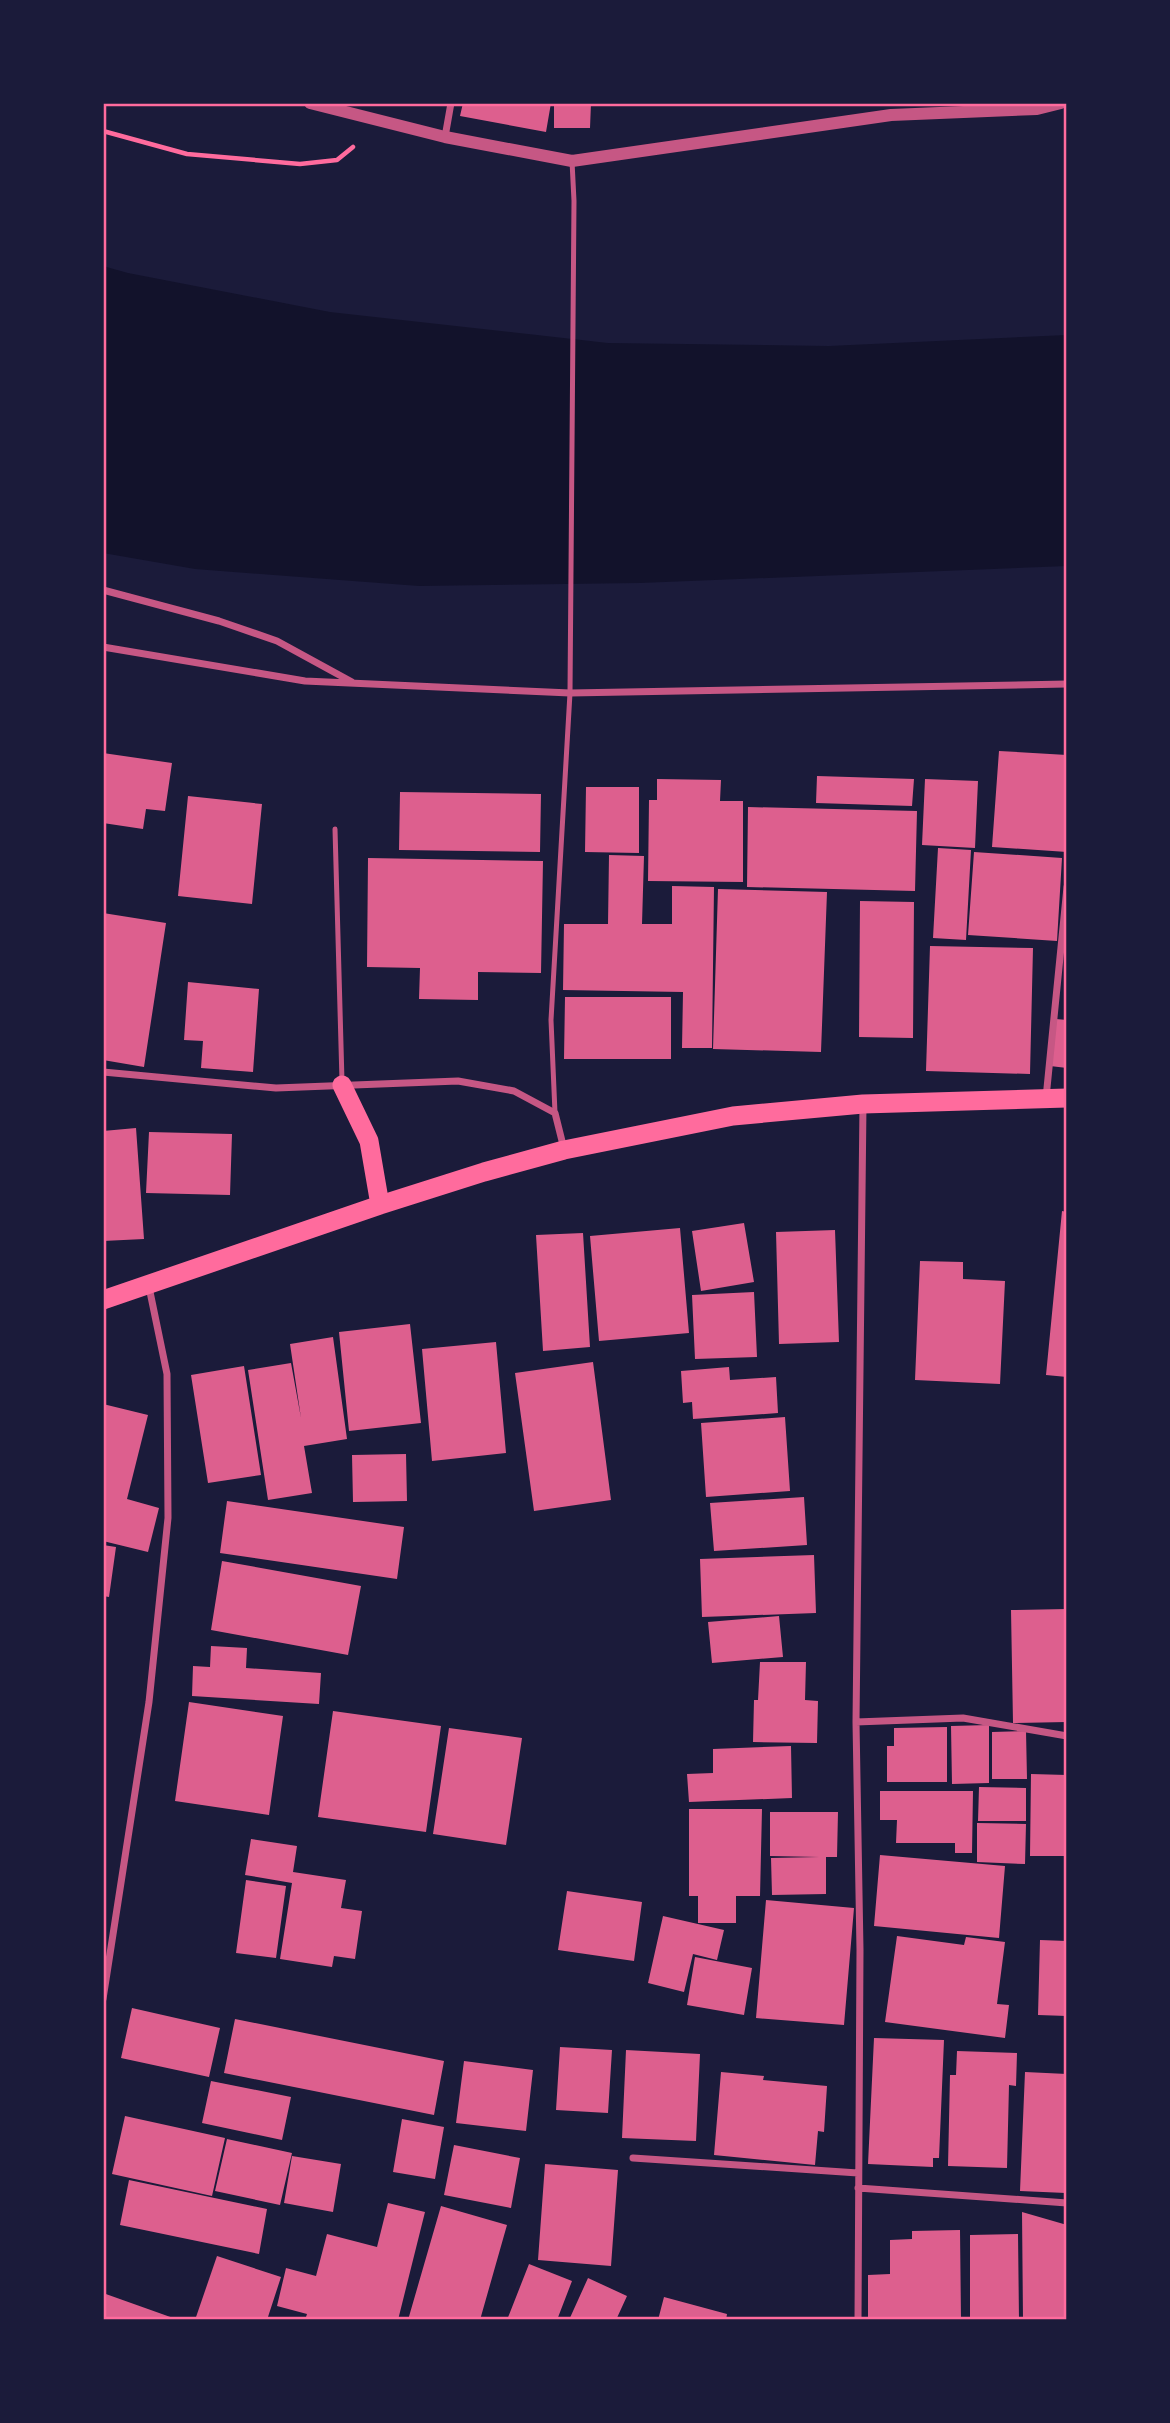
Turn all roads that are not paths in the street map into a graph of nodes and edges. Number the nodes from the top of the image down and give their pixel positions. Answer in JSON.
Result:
{"nodes":[{"id":1,"x":310,"y":103,"type":"edge"},
{"id":2,"x":451,"y":103,"type":"edge"},
{"id":3,"x":1060,"y":103,"type":"edge"},
{"id":4,"x":1037,"y":106,"type":"edge"},
{"id":5,"x":445,"y":137,"type":"junction"},
{"id":6,"x":572,"y":161,"type":"junction"},
{"id":7,"x":103,"y":590,"type":"edge"},
{"id":8,"x":103,"y":647,"type":"edge"},
{"id":9,"x":356,"y":684,"type":"junction"},
{"id":10,"x":1067,"y":684,"type":"edge"},
{"id":11,"x":570,"y":694,"type":"junction"},
{"id":12,"x":335,"y":828,"type":"dead end"},
{"id":13,"x":1067,"y":887,"type":"edge"},
{"id":14,"x":103,"y":1072,"type":"edge"},
{"id":15,"x":342,"y":1085,"type":"junction"},
{"id":16,"x":1046,"y":1098,"type":"junction"},
{"id":17,"x":1067,"y":1098,"type":"edge"},
{"id":18,"x":863,"y":1104,"type":"junction"},
{"id":19,"x":555,"y":1112,"type":"junction"},
{"id":20,"x":564,"y":1150,"type":"junction"},
{"id":21,"x":380,"y":1205,"type":"junction"},
{"id":22,"x":149,"y":1283,"type":"junction"},
{"id":23,"x":103,"y":1300,"type":"edge"},
{"id":24,"x":856,"y":1722,"type":"junction"},
{"id":25,"x":1067,"y":1736,"type":"edge"},
{"id":26,"x":103,"y":1998,"type":"edge"},
{"id":27,"x":633,"y":2158,"type":"dead end"},
{"id":28,"x":858,"y":2173,"type":"junction"},
{"id":29,"x":858,"y":2188,"type":"junction"},
{"id":30,"x":1067,"y":2203,"type":"edge"},
{"id":31,"x":858,"y":2320,"type":"edge"}],
"edges":[{"from":1,"to":5,"type":"street"},
{"from":2,"to":5,"type":"street"},
{"from":3,"to":4,"type":"street"},
{"from":4,"to":6,"type":"street"},
{"from":5,"to":6,"type":"street"},
{"from":6,"to":11,"type":"lane"},
{"from":7,"to":9,"type":"street"},
{"from":8,"to":9,"type":"street"},
{"from":9,"to":11,"type":"street"},
{"from":10,"to":11,"type":"street"},
{"from":11,"to":19,"type":"lane"},
{"from":12,"to":15,"type":"lane"},
{"from":13,"to":16,"type":"street"},
{"from":14,"to":15,"type":"street"},
{"from":15,"to":19,"type":"street"},
{"from":15,"to":21,"type":"highway"},
{"from":16,"to":17,"type":"highway"},
{"from":16,"to":18,"type":"highway"},
{"from":18,"to":20,"type":"highway"},
{"from":18,"to":24,"type":"street"},
{"from":19,"to":20,"type":"street"},
{"from":20,"to":21,"type":"highway"},
{"from":21,"to":22,"type":"highway"},
{"from":22,"to":23,"type":"highway"},
{"from":22,"to":26,"type":"street"},
{"from":24,"to":25,"type":"street"},
{"from":24,"to":28,"type":"street"},
{"from":27,"to":28,"type":"street"},
{"from":28,"to":29,"type":"street"},
{"from":29,"to":30,"type":"street"},
{"from":29,"to":31,"type":"street"}]}
